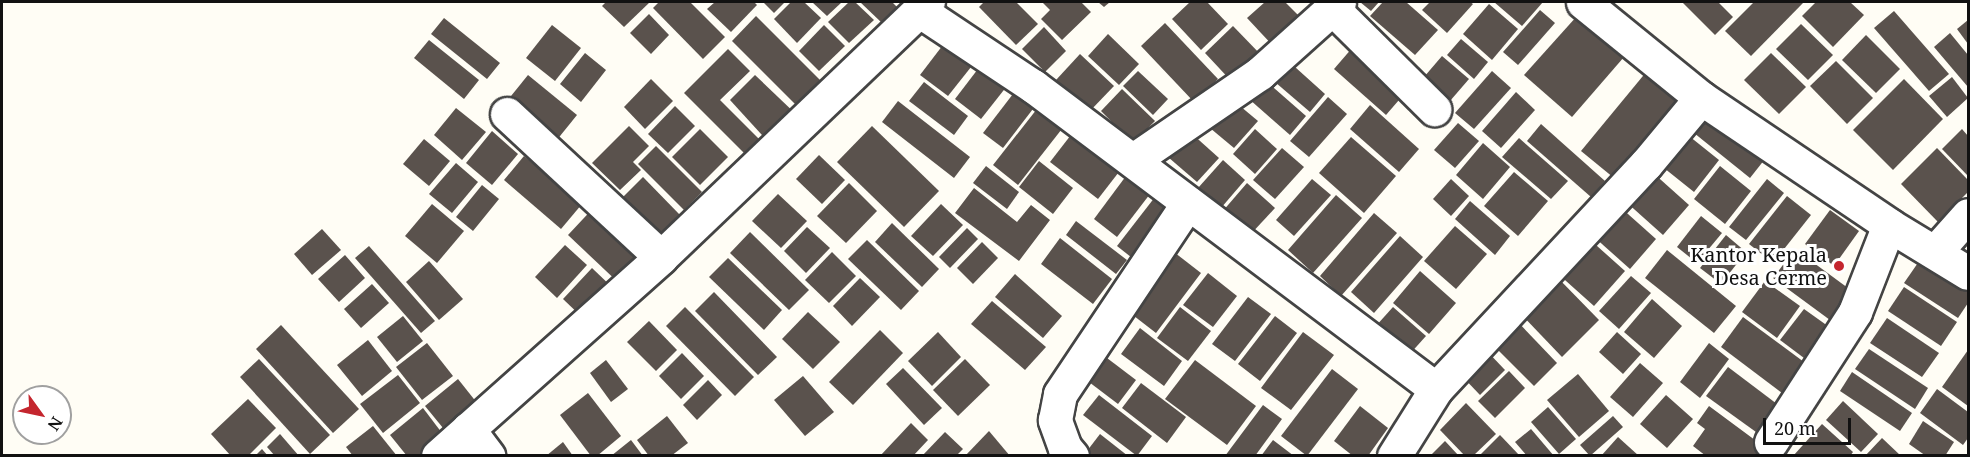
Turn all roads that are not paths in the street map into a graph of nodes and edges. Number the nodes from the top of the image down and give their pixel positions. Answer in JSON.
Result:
{"nodes":[{"id":1,"x":1583,"y":2,"type":"edge"},
{"id":2,"x":1336,"y":5,"type":"edge"},
{"id":3,"x":924,"y":6,"type":"edge"},
{"id":4,"x":1701,"y":98,"type":"junction"},
{"id":5,"x":1434,"y":109,"type":"dead end"},
{"id":6,"x":507,"y":114,"type":"dead end"},
{"id":7,"x":1133,"y":160,"type":"junction"},
{"id":8,"x":1188,"y":203,"type":"junction"},
{"id":9,"x":1968,"y":214,"type":"edge"},
{"id":10,"x":1889,"y":225,"type":"junction"},
{"id":11,"x":1936,"y":251,"type":"junction"},
{"id":12,"x":661,"y":257,"type":"junction"},
{"id":13,"x":1968,"y":273,"type":"edge"},
{"id":14,"x":1436,"y":389,"type":"junction"},
{"id":15,"x":468,"y":429,"type":"junction"},
{"id":16,"x":1771,"y":442,"type":"dead end"},
{"id":17,"x":438,"y":456,"type":"edge"},
{"id":18,"x":488,"y":456,"type":"edge"},
{"id":19,"x":1072,"y":456,"type":"edge"},
{"id":20,"x":1394,"y":456,"type":"edge"}],
"edges":[{"from":1,"to":4,"type":"street"},
{"from":2,"to":5,"type":"street"},
{"from":2,"to":7,"type":"street"},
{"from":3,"to":7,"type":"street"},
{"from":3,"to":12,"type":"street"},
{"from":4,"to":10,"type":"street"},
{"from":4,"to":14,"type":"street"},
{"from":6,"to":12,"type":"street"},
{"from":7,"to":8,"type":"street"},
{"from":8,"to":14,"type":"street"},
{"from":8,"to":19,"type":"street"},
{"from":9,"to":11,"type":"street"},
{"from":10,"to":11,"type":"street"},
{"from":10,"to":16,"type":"street"},
{"from":11,"to":13,"type":"street"},
{"from":12,"to":15,"type":"street"},
{"from":14,"to":20,"type":"street"},
{"from":15,"to":17,"type":"street"},
{"from":15,"to":18,"type":"street"}]}
